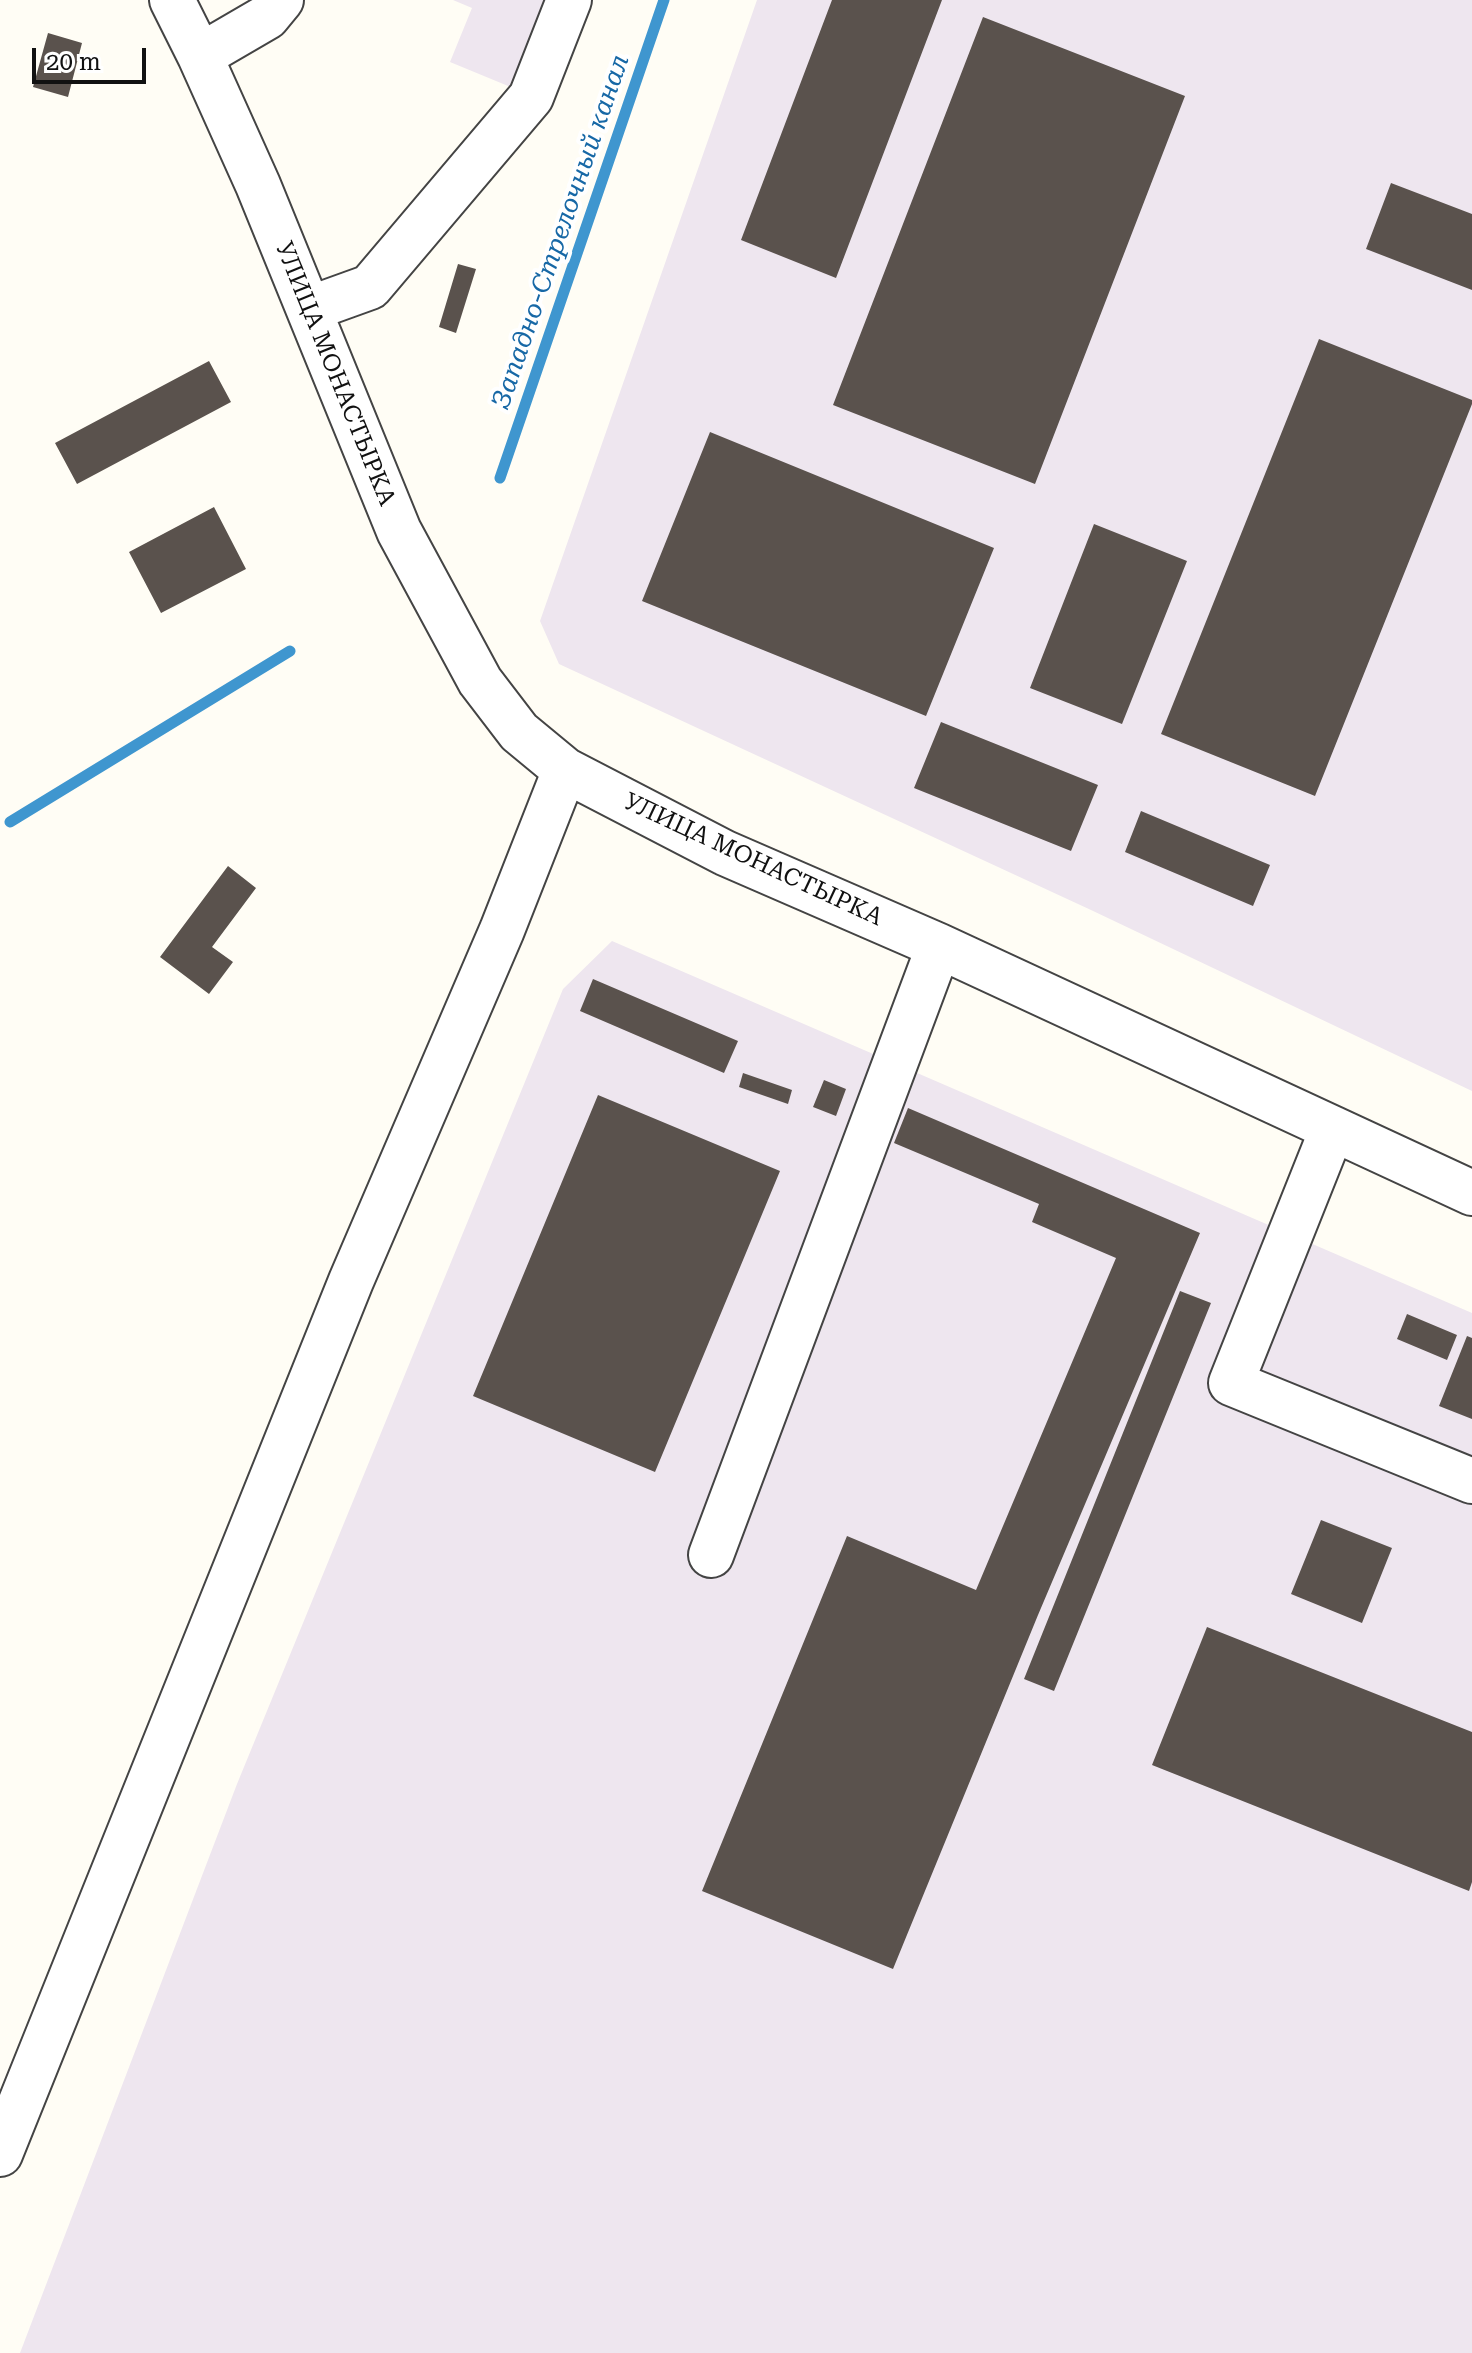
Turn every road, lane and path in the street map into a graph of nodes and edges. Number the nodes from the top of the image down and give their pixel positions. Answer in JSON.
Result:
{"nodes":[{"id":1,"x":172,"y":0,"type":"edge"},
{"id":2,"x":281,"y":0,"type":"edge"},
{"id":3,"x":569,"y":0,"type":"edge"},
{"id":4,"x":200,"y":56,"type":"junction"},
{"id":5,"x":309,"y":309,"type":"junction"},
{"id":6,"x":565,"y":770,"type":"junction"},
{"id":7,"x":939,"y":946,"type":"junction"},
{"id":8,"x":1332,"y":1130,"type":"junction"},
{"id":9,"x":1472,"y":1193,"type":"edge"},
{"id":10,"x":1472,"y":1481,"type":"edge"},
{"id":11,"x":711,"y":1555,"type":"dead end"},
{"id":12,"x":0,"y":2154,"type":"edge"}],
"edges":[{"from":1,"to":4,"type":"street","name":"УЛИЦА МОНАСТЫРКА"},
{"from":2,"to":4,"type":"street"},
{"from":3,"to":5,"type":"street"},
{"from":4,"to":5,"type":"street","name":"УЛИЦА МОНАСТЫРКА"},
{"from":5,"to":6,"type":"street","name":"УЛИЦА МОНАСТЫРКА"},
{"from":6,"to":7,"type":"street","name":"УЛИЦА МОНАСТЫРКА"},
{"from":6,"to":12,"type":"street"},
{"from":7,"to":8,"type":"street","name":"УЛИЦА МОНАСТЫРКА"},
{"from":7,"to":11,"type":"street"},
{"from":8,"to":9,"type":"street","name":"УЛИЦА МОНАСТЫРКА"},
{"from":8,"to":10,"type":"street"}]}
